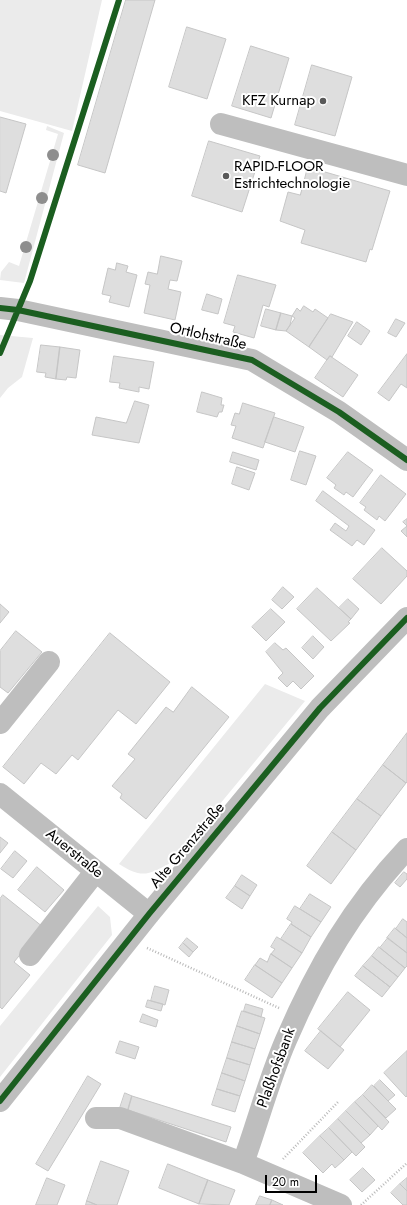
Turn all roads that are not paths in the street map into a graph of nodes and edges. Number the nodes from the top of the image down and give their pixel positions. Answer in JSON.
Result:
{"nodes":[{"id":1,"x":221,"y":124,"type":"dead end"},
{"id":2,"x":407,"y":175,"type":"edge"},
{"id":3,"x":0,"y":308,"type":"edge"},
{"id":4,"x":407,"y":460,"type":"edge"},
{"id":5,"x":407,"y":618,"type":"edge"},
{"id":6,"x":49,"y":662,"type":"dead end"},
{"id":7,"x":0,"y":723,"type":"edge"},
{"id":8,"x":0,"y":794,"type":"edge"},
{"id":9,"x":407,"y":849,"type":"edge"},
{"id":10,"x":95,"y":872,"type":"junction"},
{"id":11,"x":148,"y":914,"type":"junction"},
{"id":12,"x":30,"y":954,"type":"dead end"},
{"id":13,"x":0,"y":1101,"type":"edge"},
{"id":14,"x":96,"y":1118,"type":"dead end"},
{"id":15,"x":244,"y":1163,"type":"junction"},
{"id":16,"x":341,"y":1205,"type":"edge"}],
"edges":[{"from":1,"to":2,"type":"street"},
{"from":3,"to":4,"type":"street","name":"Ortlohstraße"},
{"from":5,"to":11,"type":"street","name":"Alte Grenzstraße"},
{"from":6,"to":7,"type":"street"},
{"from":8,"to":10,"type":"street","name":"Auerstraße"},
{"from":9,"to":15,"type":"street","name":"Plaßhofsbank"},
{"from":10,"to":11,"type":"street","name":"Auerstraße"},
{"from":10,"to":12,"type":"street"},
{"from":11,"to":13,"type":"street","name":"Alte Grenzstraße"},
{"from":14,"to":15,"type":"street"},
{"from":15,"to":16,"type":"street"}]}
